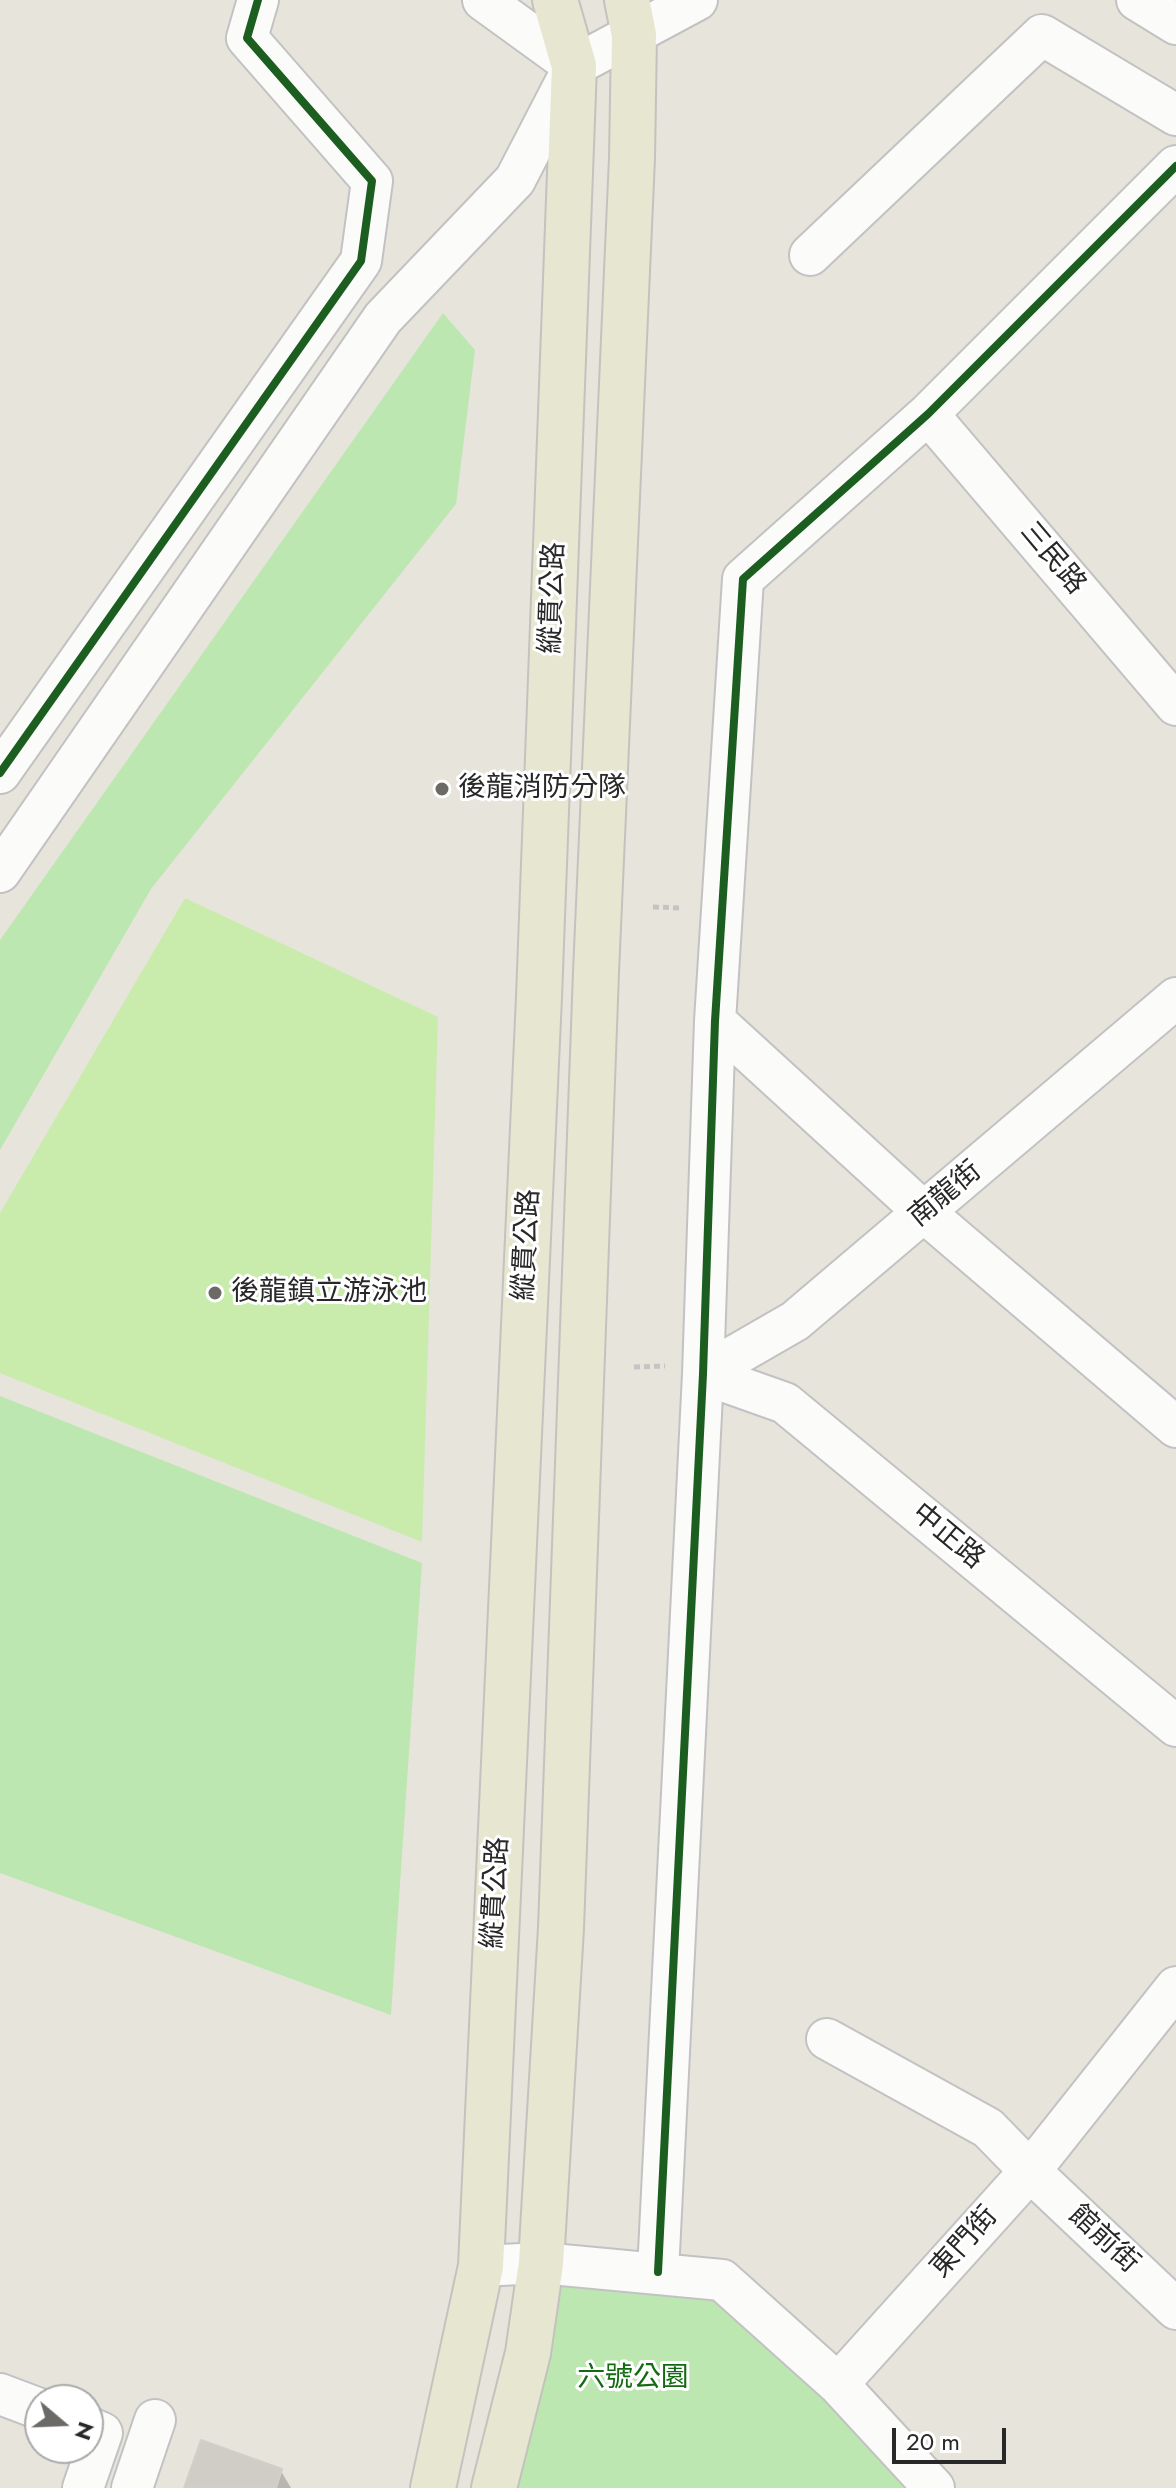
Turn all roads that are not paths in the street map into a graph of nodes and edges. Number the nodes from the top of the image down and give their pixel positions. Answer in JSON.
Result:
{"nodes":[{"id":1,"x":258,"y":0,"type":"edge"},
{"id":2,"x":483,"y":0,"type":"edge"},
{"id":3,"x":555,"y":0,"type":"edge"},
{"id":4,"x":697,"y":0,"type":"edge"},
{"id":5,"x":1137,"y":0,"type":"edge"},
{"id":6,"x":630,"y":18,"type":"edge"},
{"id":7,"x":1176,"y":24,"type":"edge"},
{"id":8,"x":574,"y":66,"type":"junction"},
{"id":9,"x":1176,"y":115,"type":"edge"},
{"id":10,"x":1176,"y":166,"type":"edge"},
{"id":11,"x":810,"y":255,"type":"dead end"},
{"id":12,"x":928,"y":414,"type":"junction"},
{"id":13,"x":1174,"y":696,"type":"edge"},
{"id":14,"x":0,"y":773,"type":"edge"},
{"id":15,"x":0,"y":872,"type":"edge"},
{"id":16,"x":1176,"y":998,"type":"edge"},
{"id":17,"x":715,"y":1021,"type":"junction"},
{"id":18,"x":925,"y":1213,"type":"junction"},
{"id":19,"x":703,"y":1374,"type":"junction"},
{"id":20,"x":1176,"y":1427,"type":"edge"},
{"id":21,"x":1176,"y":1726,"type":"edge"},
{"id":22,"x":1176,"y":1987,"type":"edge"},
{"id":23,"x":827,"y":2039,"type":"dead end"},
{"id":24,"x":1030,"y":2171,"type":"junction"},
{"id":25,"x":541,"y":2263,"type":"junction"},
{"id":26,"x":481,"y":2266,"type":"junction"},
{"id":27,"x":658,"y":2272,"type":"junction"},
{"id":28,"x":1176,"y":2309,"type":"edge"},
{"id":29,"x":838,"y":2384,"type":"junction"},
{"id":30,"x":0,"y":2394,"type":"edge"},
{"id":31,"x":24,"y":2403,"type":"edge"},
{"id":32,"x":155,"y":2420,"type":"dead end"},
{"id":33,"x":91,"y":2464,"type":"edge"},
{"id":34,"x":83,"y":2488,"type":"edge"},
{"id":35,"x":132,"y":2488,"type":"edge"},
{"id":36,"x":433,"y":2488,"type":"edge"},
{"id":37,"x":494,"y":2488,"type":"edge"},
{"id":38,"x":934,"y":2488,"type":"edge"}],
"edges":[{"from":1,"to":14,"type":"street"},
{"from":2,"to":8,"type":"street"},
{"from":3,"to":8,"type":"main road","name":"縱貫公路"},
{"from":4,"to":6,"type":"street"},
{"from":5,"to":7,"type":"street"},
{"from":6,"to":8,"type":"street"},
{"from":6,"to":25,"type":"main road","name":"縱貫公路"},
{"from":8,"to":15,"type":"street"},
{"from":8,"to":26,"type":"main road","name":"縱貫公路"},
{"from":9,"to":11,"type":"street"},
{"from":10,"to":12,"type":"street"},
{"from":12,"to":13,"type":"street","name":"三民路"},
{"from":12,"to":17,"type":"street"},
{"from":16,"to":18,"type":"street","name":"南龍街"},
{"from":17,"to":18,"type":"street"},
{"from":17,"to":19,"type":"street"},
{"from":18,"to":19,"type":"street","name":"南龍街"},
{"from":18,"to":20,"type":"street"},
{"from":19,"to":21,"type":"street","name":"中正路"},
{"from":19,"to":27,"type":"street"},
{"from":22,"to":24,"type":"street","name":"東門街"},
{"from":23,"to":24,"type":"street","name":"館前街"},
{"from":24,"to":28,"type":"street","name":"館前街"},
{"from":24,"to":29,"type":"street","name":"東門街"},
{"from":25,"to":26,"type":"street"},
{"from":25,"to":27,"type":"street"},
{"from":25,"to":37,"type":"main road","name":"縱貫公路"},
{"from":26,"to":36,"type":"main road","name":"縱貫公路"},
{"from":27,"to":29,"type":"street"},
{"from":29,"to":38,"type":"street"},
{"from":30,"to":31,"type":"street"},
{"from":32,"to":35,"type":"street"},
{"from":33,"to":34,"type":"street"}]}
